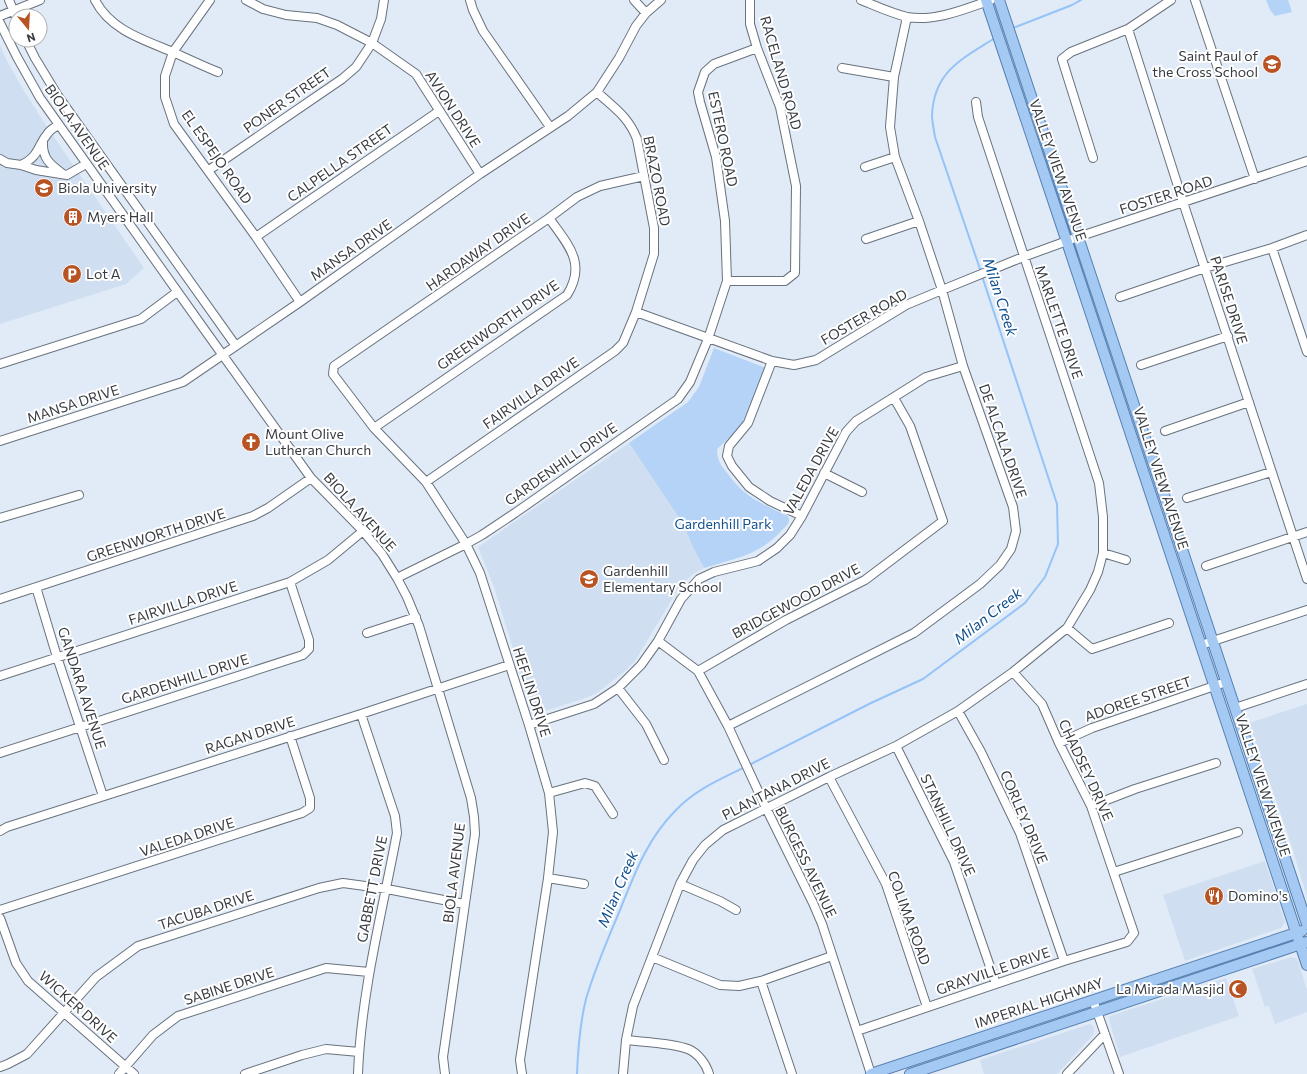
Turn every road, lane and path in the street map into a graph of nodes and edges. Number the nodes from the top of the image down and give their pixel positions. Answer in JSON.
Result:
{"nodes":[{"id":1,"x":40,"y":0,"type":"edge"},
{"id":2,"x":95,"y":0,"type":"edge"},
{"id":3,"x":210,"y":0,"type":"edge"},
{"id":4,"x":246,"y":0,"type":"edge"},
{"id":5,"x":384,"y":0,"type":"edge"},
{"id":6,"x":470,"y":0,"type":"edge"},
{"id":7,"x":634,"y":0,"type":"edge"},
{"id":8,"x":661,"y":0,"type":"edge"},
{"id":9,"x":750,"y":0,"type":"edge"},
{"id":10,"x":862,"y":0,"type":"edge"},
{"id":11,"x":988,"y":0,"type":"edge"},
{"id":12,"x":999,"y":0,"type":"edge"},
{"id":13,"x":1171,"y":0,"type":"edge"},
{"id":14,"x":1195,"y":0,"type":"edge"},
{"id":15,"x":974,"y":3,"type":"edge"},
{"id":16,"x":25,"y":8,"type":"edge"},
{"id":17,"x":646,"y":13,"type":"junction"},
{"id":18,"x":907,"y":17,"type":"junction"},
{"id":19,"x":0,"y":23,"type":"edge"},
{"id":20,"x":1128,"y":29,"type":"junction"},
{"id":21,"x":372,"y":43,"type":"junction"},
{"id":22,"x":30,"y":48,"type":"edge"},
{"id":23,"x":757,"y":48,"type":"junction"},
{"id":24,"x":173,"y":52,"type":"junction"},
{"id":25,"x":842,"y":68,"type":"dead end"},
{"id":26,"x":218,"y":72,"type":"dead end"},
{"id":27,"x":894,"y":77,"type":"junction"},
{"id":28,"x":597,"y":92,"type":"junction"},
{"id":29,"x":976,"y":102,"type":"dead end"},
{"id":30,"x":439,"y":111,"type":"junction"},
{"id":31,"x":59,"y":125,"type":"junction"},
{"id":32,"x":550,"y":127,"type":"junction"},
{"id":33,"x":43,"y":141,"type":"junction"},
{"id":34,"x":895,"y":157,"type":"junction"},
{"id":35,"x":1093,"y":158,"type":"dead end"},
{"id":36,"x":0,"y":160,"type":"edge"},
{"id":37,"x":1307,"y":161,"type":"edge"},
{"id":38,"x":86,"y":164,"type":"junction"},
{"id":39,"x":21,"y":165,"type":"junction"},
{"id":40,"x":865,"y":167,"type":"dead end"},
{"id":41,"x":209,"y":170,"type":"junction"},
{"id":42,"x":64,"y":174,"type":"junction"},
{"id":43,"x":480,"y":174,"type":"junction"},
{"id":44,"x":644,"y":176,"type":"junction"},
{"id":45,"x":1255,"y":179,"type":"junction"},
{"id":46,"x":1183,"y":202,"type":"junction"},
{"id":47,"x":549,"y":218,"type":"junction"},
{"id":48,"x":919,"y":221,"type":"junction"},
{"id":49,"x":1307,"y":235,"type":"edge"},
{"id":50,"x":256,"y":236,"type":"junction"},
{"id":51,"x":1078,"y":237,"type":"junction"},
{"id":52,"x":866,"y":239,"type":"dead end"},
{"id":53,"x":1067,"y":241,"type":"junction"},
{"id":54,"x":1272,"y":248,"type":"junction"},
{"id":55,"x":1023,"y":258,"type":"junction"},
{"id":56,"x":1205,"y":268,"type":"junction"},
{"id":57,"x":727,"y":281,"type":"junction"},
{"id":58,"x":942,"y":290,"type":"junction"},
{"id":59,"x":177,"y":292,"type":"junction"},
{"id":60,"x":1120,"y":297,"type":"dead end"},
{"id":61,"x":300,"y":302,"type":"junction"},
{"id":62,"x":636,"y":312,"type":"junction"},
{"id":63,"x":1228,"y":336,"type":"junction"},
{"id":64,"x":708,"y":339,"type":"junction"},
{"id":65,"x":236,"y":346,"type":"junction"},
{"id":66,"x":1307,"y":352,"type":"edge"},
{"id":67,"x":223,"y":355,"type":"junction"},
{"id":68,"x":772,"y":361,"type":"junction"},
{"id":69,"x":0,"y":364,"type":"edge"},
{"id":70,"x":1141,"y":365,"type":"dead end"},
{"id":71,"x":334,"y":366,"type":"joint"},
{"id":72,"x":963,"y":366,"type":"junction"},
{"id":73,"x":894,"y":398,"type":"junction"},
{"id":74,"x":1249,"y":402,"type":"junction"},
{"id":75,"x":374,"y":428,"type":"junction"},
{"id":76,"x":1165,"y":431,"type":"dead end"},
{"id":77,"x":0,"y":441,"type":"edge"},
{"id":78,"x":1271,"y":472,"type":"junction"},
{"id":79,"x":824,"y":473,"type":"junction"},
{"id":80,"x":311,"y":478,"type":"junction"},
{"id":81,"x":426,"y":482,"type":"junction"},
{"id":82,"x":862,"y":492,"type":"dead end"},
{"id":83,"x":79,"y":495,"type":"dead end"},
{"id":84,"x":1187,"y":498,"type":"dead end"},
{"id":85,"x":802,"y":516,"type":"junction"},
{"id":86,"x":0,"y":518,"type":"edge"},
{"id":87,"x":363,"y":531,"type":"junction"},
{"id":88,"x":1307,"y":532,"type":"edge"},
{"id":89,"x":1293,"y":536,"type":"junction"},
{"id":90,"x":466,"y":544,"type":"junction"},
{"id":91,"x":1103,"y":553,"type":"junction"},
{"id":92,"x":1126,"y":560,"type":"dead end"},
{"id":93,"x":1206,"y":566,"type":"dead end"},
{"id":94,"x":398,"y":578,"type":"junction"},
{"id":95,"x":1307,"y":579,"type":"edge"},
{"id":96,"x":290,"y":582,"type":"junction"},
{"id":97,"x":36,"y":587,"type":"junction"},
{"id":98,"x":0,"y":599,"type":"edge"},
{"id":99,"x":1307,"y":610,"type":"edge"},
{"id":100,"x":416,"y":617,"type":"junction"},
{"id":101,"x":1169,"y":623,"type":"dead end"},
{"id":102,"x":1067,"y":628,"type":"junction"},
{"id":103,"x":367,"y":633,"type":"dead end"},
{"id":104,"x":658,"y":641,"type":"junction"},
{"id":105,"x":1213,"y":641,"type":"junction"},
{"id":106,"x":1201,"y":645,"type":"junction"},
{"id":107,"x":57,"y":657,"type":"junction"},
{"id":108,"x":509,"y":665,"type":"junction"},
{"id":109,"x":698,"y":671,"type":"junction"},
{"id":110,"x":1013,"y":672,"type":"junction"},
{"id":111,"x":0,"y":676,"type":"edge"},
{"id":112,"x":1226,"y":682,"type":"junction"},
{"id":113,"x":1307,"y":684,"type":"edge"},
{"id":114,"x":1215,"y":686,"type":"junction"},
{"id":115,"x":438,"y":688,"type":"junction"},
{"id":116,"x":618,"y":688,"type":"junction"},
{"id":117,"x":1235,"y":708,"type":"junction"},
{"id":118,"x":958,"y":711,"type":"junction"},
{"id":119,"x":362,"y":714,"type":"junction"},
{"id":120,"x":529,"y":725,"type":"junction"},
{"id":121,"x":81,"y":726,"type":"junction"},
{"id":122,"x":728,"y":726,"type":"junction"},
{"id":123,"x":290,"y":736,"type":"junction"},
{"id":124,"x":1059,"y":743,"type":"junction"},
{"id":125,"x":896,"y":746,"type":"junction"},
{"id":126,"x":0,"y":753,"type":"edge"},
{"id":127,"x":664,"y":760,"type":"dead end"},
{"id":128,"x":1216,"y":763,"type":"dead end"},
{"id":129,"x":829,"y":777,"type":"junction"},
{"id":130,"x":549,"y":793,"type":"junction"},
{"id":131,"x":103,"y":796,"type":"junction"},
{"id":132,"x":1091,"y":806,"type":"junction"},
{"id":133,"x":766,"y":808,"type":"junction"},
{"id":134,"x":613,"y":814,"type":"dead end"},
{"id":135,"x":0,"y":832,"type":"edge"},
{"id":136,"x":1238,"y":832,"type":"dead end"},
{"id":137,"x":1114,"y":872,"type":"junction"},
{"id":138,"x":548,"y":878,"type":"junction"},
{"id":139,"x":584,"y":884,"type":"dead end"},
{"id":140,"x":680,"y":884,"type":"junction"},
{"id":141,"x":387,"y":889,"type":"junction"},
{"id":142,"x":464,"y":904,"type":"junction"},
{"id":143,"x":0,"y":910,"type":"edge"},
{"id":144,"x":736,"y":910,"type":"dead end"},
{"id":145,"x":0,"y":918,"type":"edge"},
{"id":146,"x":1307,"y":924,"type":"edge"},
{"id":147,"x":1307,"y":929,"type":"edge"},
{"id":148,"x":1297,"y":932,"type":"junction"},
{"id":149,"x":1134,"y":933,"type":"joint"},
{"id":150,"x":1304,"y":944,"type":"edge"},
{"id":151,"x":832,"y":956,"type":"junction"},
{"id":152,"x":652,"y":957,"type":"junction"},
{"id":153,"x":1064,"y":961,"type":"junction"},
{"id":154,"x":1307,"y":964,"type":"edge"},
{"id":155,"x":370,"y":972,"type":"junction"},
{"id":156,"x":761,"y":981,"type":"junction"},
{"id":157,"x":996,"y":984,"type":"junction"},
{"id":158,"x":1093,"y":1000,"type":"junction"},
{"id":159,"x":927,"y":1007,"type":"junction"},
{"id":160,"x":64,"y":1012,"type":"junction"},
{"id":161,"x":1097,"y":1012,"type":"junction"},
{"id":162,"x":857,"y":1031,"type":"junction"},
{"id":163,"x":1104,"y":1034,"type":"junction"},
{"id":164,"x":626,"y":1040,"type":"junction"},
{"id":165,"x":359,"y":1052,"type":"junction"},
{"id":166,"x":126,"y":1066,"type":"junction"},
{"id":167,"x":0,"y":1067,"type":"edge"},
{"id":168,"x":119,"y":1074,"type":"edge"},
{"id":169,"x":134,"y":1074,"type":"edge"},
{"id":170,"x":245,"y":1074,"type":"edge"},
{"id":171,"x":358,"y":1074,"type":"edge"},
{"id":172,"x":445,"y":1074,"type":"edge"},
{"id":173,"x":522,"y":1074,"type":"edge"},
{"id":174,"x":623,"y":1074,"type":"edge"},
{"id":175,"x":709,"y":1074,"type":"edge"},
{"id":176,"x":792,"y":1074,"type":"edge"},
{"id":177,"x":871,"y":1074,"type":"edge"},
{"id":178,"x":910,"y":1074,"type":"edge"},
{"id":179,"x":1067,"y":1074,"type":"edge"},
{"id":180,"x":1119,"y":1074,"type":"edge"}],
"edges":[{"from":1,"to":16,"type":"street"},
{"from":2,"to":24,"type":"street"},
{"from":3,"to":24,"type":"street","name":"EL ESPEJO ROAD"},
{"from":4,"to":21,"type":"street","name":"AVION DRIVE"},
{"from":5,"to":21,"type":"street","name":"PONER STREET"},
{"from":6,"to":32,"type":"street"},
{"from":7,"to":17,"type":"street"},
{"from":8,"to":17,"type":"street","name":"MANSA DRIVE"},
{"from":9,"to":23,"type":"street","name":"RACELAND ROAD"},
{"from":10,"to":18,"type":"street"},
{"from":11,"to":15,"type":"street"},
{"from":11,"to":53,"type":"main road","name":"VALLEY VIEW AVENUE"},
{"from":12,"to":51,"type":"main road","name":"VALLEY VIEW AVENUE"},
{"from":13,"to":20,"type":"street"},
{"from":14,"to":45,"type":"street"},
{"from":15,"to":18,"type":"street"},
{"from":17,"to":28,"type":"street","name":"MANSA DRIVE"},
{"from":18,"to":27,"type":"street","name":"DE ALCALA DRIVE"},
{"from":19,"to":31,"type":"street","name":"BIOLA AVENUE"},
{"from":20,"to":35,"type":"street"},
{"from":20,"to":46,"type":"street","name":"PARISE DRIVE"},
{"from":21,"to":30,"type":"street","name":"AVION DRIVE"},
{"from":21,"to":41,"type":"street","name":"PONER STREET"},
{"from":22,"to":65,"type":"street","name":"BIOLA AVENUE"},
{"from":23,"to":57,"type":"street","name":"ESTERO ROAD"},
{"from":23,"to":57,"type":"street","name":"RACELAND ROAD"},
{"from":24,"to":26,"type":"street"},
{"from":24,"to":41,"type":"street","name":"EL ESPEJO ROAD"},
{"from":25,"to":27,"type":"street"},
{"from":27,"to":34,"type":"street","name":"DE ALCALA DRIVE"},
{"from":28,"to":32,"type":"street","name":"MANSA DRIVE"},
{"from":28,"to":44,"type":"street","name":"BRAZO ROAD"},
{"from":29,"to":55,"type":"street","name":"MARLETTE DRIVE"},
{"from":30,"to":43,"type":"street","name":"AVION DRIVE"},
{"from":30,"to":50,"type":"street","name":"CALPELLA STREET"},
{"from":31,"to":33,"type":"street"},
{"from":31,"to":38,"type":"street","name":"BIOLA AVENUE"},
{"from":32,"to":43,"type":"street","name":"MANSA DRIVE"},
{"from":33,"to":39,"type":"street"},
{"from":33,"to":42,"type":"street"},
{"from":34,"to":40,"type":"street"},
{"from":34,"to":48,"type":"street","name":"DE ALCALA DRIVE"},
{"from":36,"to":39,"type":"street"},
{"from":37,"to":45,"type":"street","name":"FOSTER ROAD"},
{"from":38,"to":42,"type":"street"},
{"from":38,"to":59,"type":"street","name":"BIOLA AVENUE"},
{"from":39,"to":42,"type":"street"},
{"from":41,"to":50,"type":"street","name":"EL ESPEJO ROAD"},
{"from":43,"to":61,"type":"street","name":"MANSA DRIVE"},
{"from":44,"to":47,"type":"street","name":"HARDAWAY DRIVE"},
{"from":44,"to":62,"type":"street","name":"BRAZO ROAD"},
{"from":45,"to":46,"type":"street","name":"FOSTER ROAD"},
{"from":46,"to":51,"type":"street","name":"FOSTER ROAD"},
{"from":46,"to":56,"type":"street","name":"PARISE DRIVE"},
{"from":47,"to":71,"type":"street","name":"HARDAWAY DRIVE"},
{"from":47,"to":75,"type":"street","name":"GREENWORTH DRIVE"},
{"from":48,"to":52,"type":"street"},
{"from":48,"to":58,"type":"street","name":"DE ALCALA DRIVE"},
{"from":49,"to":54,"type":"street"},
{"from":50,"to":61,"type":"street","name":"EL ESPEJO ROAD"},
{"from":51,"to":53,"type":"street","name":"FOSTER ROAD"},
{"from":51,"to":105,"type":"main road","name":"VALLEY VIEW AVENUE"},
{"from":53,"to":55,"type":"street","name":"FOSTER ROAD"},
{"from":53,"to":106,"type":"main road","name":"VALLEY VIEW AVENUE"},
{"from":54,"to":56,"type":"street"},
{"from":54,"to":66,"type":"street"},
{"from":55,"to":58,"type":"street","name":"FOSTER ROAD"},
{"from":55,"to":91,"type":"street","name":"MARLETTE DRIVE"},
{"from":56,"to":60,"type":"street"},
{"from":56,"to":63,"type":"street","name":"PARISE DRIVE"},
{"from":57,"to":64,"type":"street","name":"ESTERO ROAD"},
{"from":58,"to":68,"type":"street","name":"FOSTER ROAD"},
{"from":58,"to":72,"type":"street","name":"DE ALCALA DRIVE"},
{"from":59,"to":67,"type":"street","name":"BIOLA AVENUE"},
{"from":59,"to":69,"type":"street"},
{"from":61,"to":65,"type":"street","name":"MANSA DRIVE"},
{"from":62,"to":64,"type":"street","name":"FOSTER ROAD"},
{"from":62,"to":81,"type":"street","name":"FAIRVILLA DRIVE"},
{"from":63,"to":70,"type":"street"},
{"from":63,"to":74,"type":"street","name":"PARISE DRIVE"},
{"from":64,"to":68,"type":"street","name":"FOSTER ROAD"},
{"from":64,"to":90,"type":"street","name":"GARDENHILL DRIVE"},
{"from":65,"to":67,"type":"street","name":"MANSA DRIVE"},
{"from":67,"to":77,"type":"street","name":"MANSA DRIVE"},
{"from":67,"to":80,"type":"street","name":"BIOLA AVENUE"},
{"from":68,"to":85,"type":"street"},
{"from":71,"to":75,"type":"street","name":"HEFLIN DRIVE"},
{"from":72,"to":73,"type":"street","name":"VALEDA DRIVE"},
{"from":72,"to":122,"type":"street","name":"DE ALCALA DRIVE"},
{"from":73,"to":79,"type":"street","name":"VALEDA DRIVE"},
{"from":73,"to":109,"type":"street","name":"BRIDGEWOOD DRIVE"},
{"from":74,"to":76,"type":"street"},
{"from":74,"to":78,"type":"street","name":"PARISE DRIVE"},
{"from":75,"to":81,"type":"street","name":"HEFLIN DRIVE"},
{"from":78,"to":84,"type":"street"},
{"from":78,"to":89,"type":"street","name":"PARISE DRIVE"},
{"from":79,"to":82,"type":"street"},
{"from":79,"to":85,"type":"street","name":"VALEDA DRIVE"},
{"from":80,"to":87,"type":"street","name":"BIOLA AVENUE"},
{"from":80,"to":97,"type":"street","name":"GREENWORTH DRIVE"},
{"from":81,"to":90,"type":"street","name":"HEFLIN DRIVE"},
{"from":83,"to":86,"type":"street"},
{"from":85,"to":104,"type":"street","name":"VALEDA DRIVE"},
{"from":87,"to":94,"type":"street","name":"BIOLA AVENUE"},
{"from":87,"to":96,"type":"street","name":"FAIRVILLA DRIVE"},
{"from":88,"to":89,"type":"street"},
{"from":89,"to":93,"type":"street"},
{"from":89,"to":95,"type":"street","name":"PARISE DRIVE"},
{"from":90,"to":94,"type":"street","name":"GARDENHILL DRIVE"},
{"from":90,"to":108,"type":"street","name":"HEFLIN DRIVE"},
{"from":91,"to":92,"type":"street"},
{"from":91,"to":102,"type":"street","name":"MARLETTE DRIVE"},
{"from":94,"to":100,"type":"street","name":"BIOLA AVENUE"},
{"from":96,"to":107,"type":"street","name":"FAIRVILLA DRIVE"},
{"from":96,"to":121,"type":"street","name":"GARDENHILL DRIVE"},
{"from":97,"to":98,"type":"street","name":"GREENWORTH DRIVE"},
{"from":97,"to":107,"type":"street","name":"GANDARA AVENUE"},
{"from":99,"to":105,"type":"street"},
{"from":100,"to":103,"type":"street"},
{"from":100,"to":115,"type":"street","name":"BIOLA AVENUE"},
{"from":101,"to":102,"type":"street"},
{"from":102,"to":110,"type":"street","name":"PLANTANA DRIVE"},
{"from":104,"to":109,"type":"street","name":"BURGESS AVENUE"},
{"from":104,"to":116,"type":"street","name":"VALEDA DRIVE"},
{"from":105,"to":106,"type":"street"},
{"from":105,"to":112,"type":"main road","name":"VALLEY VIEW AVENUE"},
{"from":106,"to":114,"type":"main road","name":"VALLEY VIEW AVENUE"},
{"from":107,"to":111,"type":"street","name":"FAIRVILLA DRIVE"},
{"from":107,"to":121,"type":"street","name":"GANDARA AVENUE"},
{"from":108,"to":115,"type":"street","name":"RAGAN DRIVE"},
{"from":108,"to":120,"type":"street","name":"HEFLIN DRIVE"},
{"from":109,"to":122,"type":"street","name":"BURGESS AVENUE"},
{"from":110,"to":118,"type":"street","name":"PLANTANA DRIVE"},
{"from":110,"to":124,"type":"street","name":"CHADSEY DRIVE"},
{"from":112,"to":114,"type":"street","name":"ADOREE STREET"},
{"from":112,"to":117,"type":"main road","name":"VALLEY VIEW AVENUE"},
{"from":113,"to":117,"type":"street"},
{"from":114,"to":124,"type":"street","name":"ADOREE STREET"},
{"from":114,"to":148,"type":"main road","name":"VALLEY VIEW AVENUE"},
{"from":115,"to":119,"type":"street","name":"RAGAN DRIVE"},
{"from":115,"to":142,"type":"street","name":"BIOLA AVENUE"},
{"from":116,"to":120,"type":"street","name":"VALEDA DRIVE"},
{"from":116,"to":127,"type":"street"},
{"from":117,"to":146,"type":"main road","name":"VALLEY VIEW AVENUE"},
{"from":118,"to":125,"type":"street","name":"PLANTANA DRIVE"},
{"from":118,"to":153,"type":"street","name":"CORLEY DRIVE"},
{"from":119,"to":123,"type":"street","name":"RAGAN DRIVE"},
{"from":119,"to":141,"type":"street","name":"GABBETT DRIVE"},
{"from":120,"to":130,"type":"street","name":"HEFLIN DRIVE"},
{"from":121,"to":126,"type":"street","name":"GARDENHILL DRIVE"},
{"from":121,"to":131,"type":"street","name":"GANDARA AVENUE"},
{"from":122,"to":133,"type":"street","name":"BURGESS AVENUE"},
{"from":123,"to":131,"type":"street","name":"RAGAN DRIVE"},
{"from":123,"to":143,"type":"street","name":"VALEDA DRIVE"},
{"from":124,"to":132,"type":"street","name":"CHADSEY DRIVE"},
{"from":125,"to":129,"type":"street","name":"PLANTANA DRIVE"},
{"from":125,"to":157,"type":"street","name":"STANHILL DRIVE"},
{"from":128,"to":132,"type":"street"},
{"from":129,"to":133,"type":"street","name":"PLANTANA DRIVE"},
{"from":129,"to":159,"type":"street","name":"COLIMA ROAD"},
{"from":130,"to":134,"type":"street"},
{"from":130,"to":138,"type":"street","name":"HEFLIN DRIVE"},
{"from":131,"to":135,"type":"street","name":"RAGAN DRIVE"},
{"from":132,"to":137,"type":"street","name":"CHADSEY DRIVE"},
{"from":133,"to":140,"type":"street","name":"PLANTANA DRIVE"},
{"from":133,"to":151,"type":"street","name":"BURGESS AVENUE"},
{"from":136,"to":137,"type":"street"},
{"from":137,"to":149,"type":"street","name":"CHADSEY DRIVE"},
{"from":138,"to":139,"type":"street"},
{"from":138,"to":173,"type":"street","name":"HEFLIN DRIVE"},
{"from":140,"to":144,"type":"street"},
{"from":140,"to":152,"type":"street","name":"PLANTANA DRIVE"},
{"from":141,"to":142,"type":"street","name":"TACUBA DRIVE"},
{"from":141,"to":155,"type":"street","name":"GABBETT DRIVE"},
{"from":141,"to":160,"type":"street","name":"TACUBA DRIVE"},
{"from":142,"to":172,"type":"street","name":"BIOLA AVENUE"},
{"from":145,"to":160,"type":"street","name":"WICKER DRIVE"},
{"from":147,"to":148,"type":"main road","name":"IMPERIAL HIGHWAY"},
{"from":148,"to":150,"type":"main road","name":"VALLEY VIEW AVENUE"},
{"from":148,"to":158,"type":"main road","name":"IMPERIAL HIGHWAY"},
{"from":149,"to":153,"type":"street","name":"GRAYVILLE DRIVE"},
{"from":150,"to":154,"type":"main road","name":"VALLEY VIEW AVENUE"},
{"from":150,"to":161,"type":"main road","name":"IMPERIAL HIGHWAY"},
{"from":151,"to":156,"type":"street"},
{"from":151,"to":162,"type":"street","name":"BURGESS AVENUE"},
{"from":152,"to":156,"type":"street"},
{"from":152,"to":164,"type":"street","name":"PLANTANA DRIVE"},
{"from":153,"to":157,"type":"street","name":"GRAYVILLE DRIVE"},
{"from":155,"to":165,"type":"street","name":"GABBETT DRIVE"},
{"from":155,"to":166,"type":"street","name":"SABINE DRIVE"},
{"from":156,"to":176,"type":"street"},
{"from":157,"to":159,"type":"street","name":"GRAYVILLE DRIVE"},
{"from":158,"to":161,"type":"street"},
{"from":158,"to":177,"type":"main road","name":"IMPERIAL HIGHWAY"},
{"from":159,"to":162,"type":"street","name":"GRAYVILLE DRIVE"},
{"from":160,"to":166,"type":"street","name":"WICKER DRIVE"},
{"from":160,"to":167,"type":"street","name":"TACUBA DRIVE"},
{"from":161,"to":163,"type":"street"},
{"from":161,"to":178,"type":"main road","name":"IMPERIAL HIGHWAY"},
{"from":162,"to":177,"type":"street","name":"BURGESS AVENUE"},
{"from":163,"to":179,"type":"street"},
{"from":163,"to":180,"type":"street"},
{"from":164,"to":174,"type":"street","name":"PLANTANA DRIVE"},
{"from":164,"to":175,"type":"street"},
{"from":165,"to":170,"type":"street"},
{"from":165,"to":171,"type":"street","name":"GABBETT DRIVE"},
{"from":166,"to":168,"type":"street","name":"SABINE DRIVE"},
{"from":166,"to":169,"type":"street","name":"WICKER DRIVE"}]}
